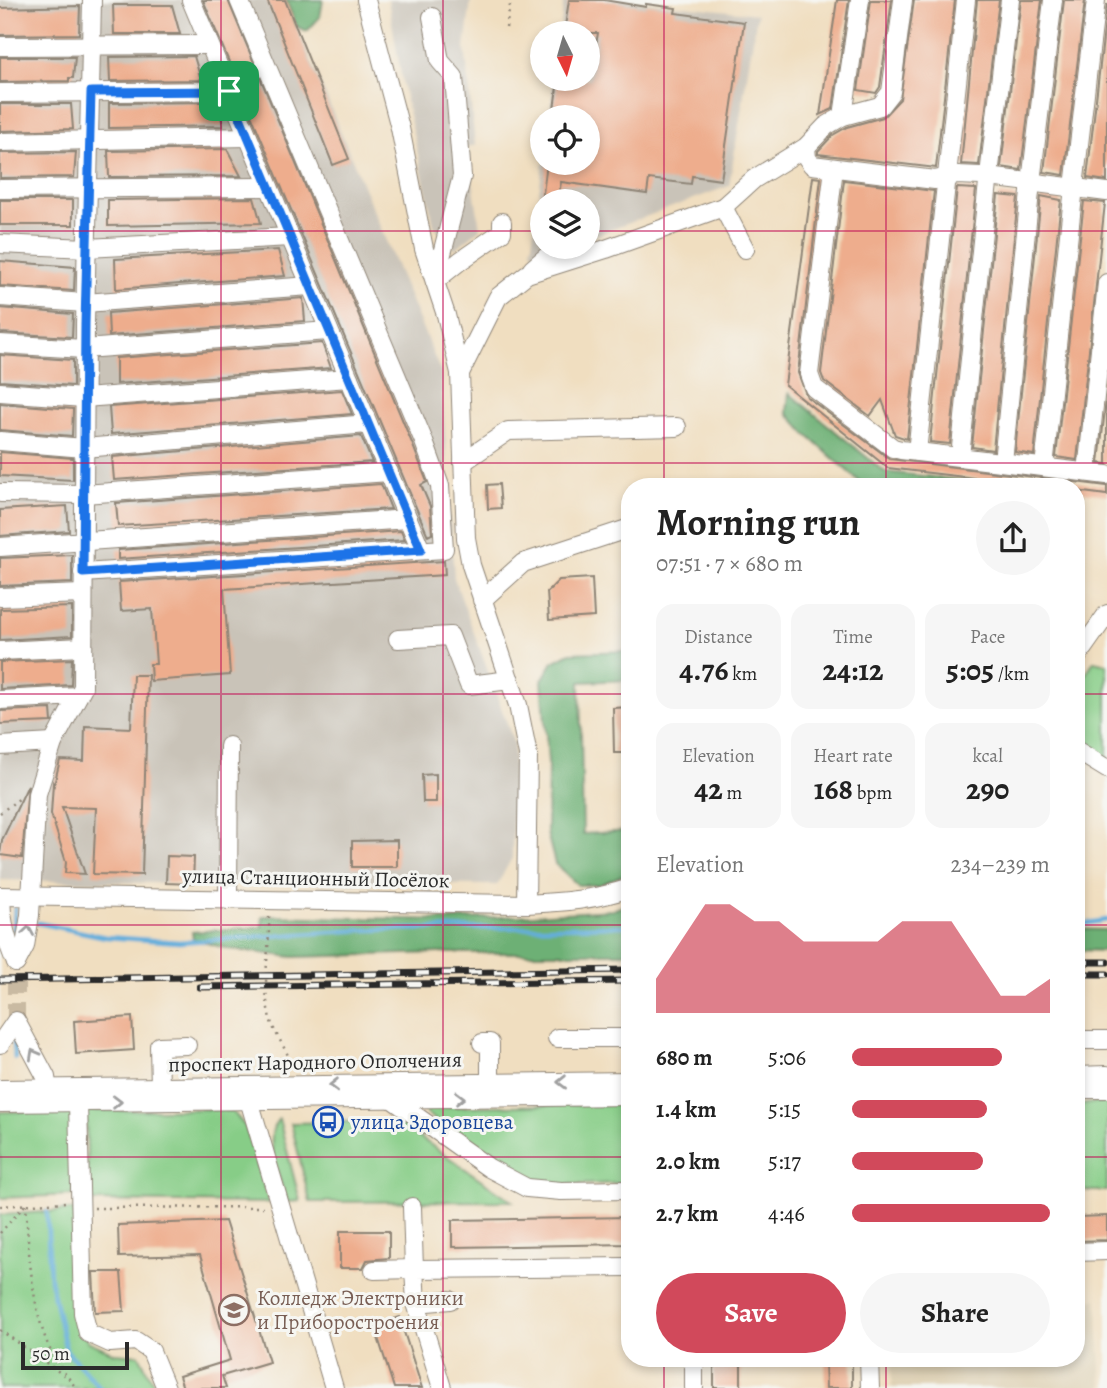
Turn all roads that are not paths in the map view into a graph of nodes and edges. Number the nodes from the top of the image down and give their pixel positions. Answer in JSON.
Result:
{"nodes":[{"id":1,"x":92,"y":0,"type":"edge"},
{"id":2,"x":191,"y":0,"type":"edge"},
{"id":3,"x":239,"y":0,"type":"edge"},
{"id":4,"x":366,"y":0,"type":"edge"},
{"id":5,"x":860,"y":0,"type":"edge"},
{"id":6,"x":903,"y":0,"type":"edge"},
{"id":7,"x":966,"y":0,"type":"edge"},
{"id":8,"x":1010,"y":0,"type":"edge"},
{"id":9,"x":1053,"y":0,"type":"edge"},
{"id":10,"x":1096,"y":0,"type":"edge"},
{"id":11,"x":432,"y":17,"type":"dead end"},
{"id":12,"x":92,"y":45,"type":"junction"},
{"id":13,"x":209,"y":45,"type":"junction"},
{"id":14,"x":0,"y":46,"type":"edge"},
{"id":15,"x":229,"y":91,"type":"junction"},
{"id":16,"x":91,"y":92,"type":"junction"},
{"id":17,"x":0,"y":93,"type":"edge"},
{"id":18,"x":843,"y":116,"type":"junction"},
{"id":19,"x":248,"y":137,"type":"junction"},
{"id":20,"x":90,"y":140,"type":"junction"},
{"id":21,"x":0,"y":142,"type":"edge"},
{"id":22,"x":806,"y":147,"type":"junction"},
{"id":23,"x":834,"y":168,"type":"junction"},
{"id":24,"x":989,"y":177,"type":"junction"},
{"id":25,"x":945,"y":178,"type":"junction"},
{"id":26,"x":1031,"y":182,"type":"junction"},
{"id":27,"x":269,"y":187,"type":"junction"},
{"id":28,"x":1074,"y":187,"type":"junction"},
{"id":29,"x":88,"y":188,"type":"junction"},
{"id":30,"x":0,"y":189,"type":"edge"},
{"id":31,"x":1107,"y":192,"type":"edge"},
{"id":32,"x":723,"y":207,"type":"junction"},
{"id":33,"x":502,"y":222,"type":"dead end"},
{"id":34,"x":290,"y":237,"type":"junction"},
{"id":35,"x":0,"y":244,"type":"edge"},
{"id":36,"x":87,"y":248,"type":"junction"},
{"id":37,"x":745,"y":248,"type":"dead end"},
{"id":38,"x":544,"y":259,"type":"edge"},
{"id":39,"x":527,"y":274,"type":"junction"},
{"id":40,"x":435,"y":281,"type":"junction"},
{"id":41,"x":1107,"y":283,"type":"edge"},
{"id":42,"x":310,"y":286,"type":"junction"},
{"id":43,"x":0,"y":297,"type":"edge"},
{"id":44,"x":85,"y":303,"type":"junction"},
{"id":45,"x":329,"y":331,"type":"junction"},
{"id":46,"x":0,"y":344,"type":"edge"},
{"id":47,"x":85,"y":349,"type":"junction"},
{"id":48,"x":460,"y":373,"type":"junction"},
{"id":49,"x":349,"y":378,"type":"junction"},
{"id":50,"x":0,"y":392,"type":"edge"},
{"id":51,"x":84,"y":398,"type":"junction"},
{"id":52,"x":368,"y":424,"type":"junction"},
{"id":53,"x":677,"y":426,"type":"dead end"},
{"id":54,"x":0,"y":442,"type":"edge"},
{"id":55,"x":84,"y":448,"type":"junction"},
{"id":56,"x":917,"y":452,"type":"junction"},
{"id":57,"x":960,"y":457,"type":"junction"},
{"id":58,"x":463,"y":462,"type":"junction"},
{"id":59,"x":1003,"y":462,"type":"junction"},
{"id":60,"x":1044,"y":467,"type":"junction"},
{"id":61,"x":389,"y":472,"type":"junction"},
{"id":62,"x":1087,"y":472,"type":"junction"},
{"id":63,"x":1107,"y":475,"type":"edge"},
{"id":64,"x":0,"y":493,"type":"edge"},
{"id":65,"x":84,"y":494,"type":"junction"},
{"id":66,"x":408,"y":519,"type":"junction"},
{"id":67,"x":621,"y":531,"type":"edge"},
{"id":68,"x":83,"y":542,"type":"junction"},
{"id":69,"x":0,"y":547,"type":"edge"},
{"id":70,"x":421,"y":550,"type":"junction"},
{"id":71,"x":83,"y":573,"type":"junction"},
{"id":72,"x":83,"y":594,"type":"junction"},
{"id":73,"x":0,"y":597,"type":"edge"},
{"id":74,"x":482,"y":600,"type":"junction"},
{"id":75,"x":1103,"y":625,"type":"edge"},
{"id":76,"x":398,"y":639,"type":"dead end"},
{"id":77,"x":83,"y":647,"type":"junction"},
{"id":78,"x":1085,"y":647,"type":"edge"},
{"id":79,"x":0,"y":651,"type":"edge"},
{"id":80,"x":510,"y":680,"type":"junction"},
{"id":81,"x":78,"y":696,"type":"junction"},
{"id":82,"x":0,"y":700,"type":"edge"},
{"id":83,"x":52,"y":743,"type":"junction"},
{"id":84,"x":0,"y":746,"type":"edge"},
{"id":85,"x":229,"y":746,"type":"dead end"},
{"id":86,"x":1085,"y":756,"type":"edge"},
{"id":87,"x":1107,"y":769,"type":"edge"},
{"id":88,"x":621,"y":891,"type":"edge"},
{"id":89,"x":0,"y":896,"type":"edge"},
{"id":90,"x":32,"y":896,"type":"junction"},
{"id":91,"x":228,"y":900,"type":"junction"},
{"id":92,"x":526,"y":904,"type":"junction"},
{"id":93,"x":557,"y":1038,"type":"dead end"},
{"id":94,"x":621,"y":1038,"type":"edge"},
{"id":95,"x":1085,"y":1040,"type":"edge"},
{"id":96,"x":1107,"y":1040,"type":"edge"},
{"id":97,"x":482,"y":1043,"type":"dead end"},
{"id":98,"x":0,"y":1044,"type":"edge"},
{"id":99,"x":187,"y":1045,"type":"dead end"},
{"id":100,"x":1107,"y":1075,"type":"edge"},
{"id":101,"x":621,"y":1081,"type":"edge"},
{"id":102,"x":490,"y":1083,"type":"junction"},
{"id":103,"x":1085,"y":1084,"type":"edge"},
{"id":104,"x":160,"y":1087,"type":"junction"},
{"id":105,"x":1085,"y":1088,"type":"edge"},
{"id":106,"x":0,"y":1089,"type":"edge"},
{"id":107,"x":1107,"y":1089,"type":"edge"},
{"id":108,"x":249,"y":1093,"type":"junction"},
{"id":109,"x":49,"y":1095,"type":"junction"},
{"id":110,"x":621,"y":1096,"type":"edge"},
{"id":111,"x":392,"y":1099,"type":"junction"},
{"id":112,"x":78,"y":1102,"type":"junction"},
{"id":113,"x":0,"y":1103,"type":"edge"},
{"id":114,"x":621,"y":1190,"type":"edge"},
{"id":115,"x":412,"y":1207,"type":"dead end"},
{"id":116,"x":1107,"y":1251,"type":"edge"},
{"id":117,"x":1085,"y":1252,"type":"edge"},
{"id":118,"x":621,"y":1267,"type":"edge"},
{"id":119,"x":414,"y":1269,"type":"junction"},
{"id":120,"x":374,"y":1270,"type":"dead end"},
{"id":121,"x":450,"y":1300,"type":"dead end"},
{"id":122,"x":416,"y":1303,"type":"junction"},
{"id":123,"x":694,"y":1367,"type":"edge"},
{"id":124,"x":869,"y":1367,"type":"edge"},
{"id":125,"x":166,"y":1388,"type":"edge"},
{"id":126,"x":334,"y":1388,"type":"edge"},
{"id":127,"x":442,"y":1388,"type":"edge"},
{"id":128,"x":694,"y":1388,"type":"edge"},
{"id":129,"x":870,"y":1388,"type":"edge"}],
"edges":[{"from":1,"to":12,"type":"street"},
{"from":2,"to":13,"type":"street"},
{"from":3,"to":70,"type":"street"},
{"from":4,"to":40,"type":"street"},
{"from":5,"to":18,"type":"street"},
{"from":6,"to":18,"type":"street"},
{"from":7,"to":25,"type":"street"},
{"from":8,"to":24,"type":"street"},
{"from":9,"to":26,"type":"street"},
{"from":10,"to":28,"type":"street"},
{"from":11,"to":40,"type":"street"},
{"from":12,"to":13,"type":"street"},
{"from":12,"to":14,"type":"street"},
{"from":12,"to":16,"type":"street"},
{"from":13,"to":15,"type":"street"},
{"from":15,"to":16,"type":"street"},
{"from":15,"to":19,"type":"street"},
{"from":16,"to":17,"type":"street"},
{"from":16,"to":20,"type":"street"},
{"from":18,"to":22,"type":"street"},
{"from":19,"to":20,"type":"street"},
{"from":19,"to":27,"type":"street"},
{"from":20,"to":21,"type":"street"},
{"from":20,"to":29,"type":"street"},
{"from":22,"to":23,"type":"street"},
{"from":22,"to":32,"type":"street"},
{"from":23,"to":25,"type":"street"},
{"from":23,"to":56,"type":"street"},
{"from":24,"to":25,"type":"street"},
{"from":24,"to":26,"type":"street"},
{"from":24,"to":57,"type":"street"},
{"from":25,"to":56,"type":"street"},
{"from":26,"to":28,"type":"street"},
{"from":26,"to":59,"type":"street"},
{"from":27,"to":29,"type":"street"},
{"from":27,"to":34,"type":"street"},
{"from":28,"to":31,"type":"street"},
{"from":28,"to":60,"type":"street"},
{"from":29,"to":30,"type":"street"},
{"from":29,"to":36,"type":"street"},
{"from":32,"to":37,"type":"street"},
{"from":32,"to":39,"type":"street"},
{"from":33,"to":40,"type":"street"},
{"from":34,"to":36,"type":"street"},
{"from":34,"to":42,"type":"street"},
{"from":35,"to":36,"type":"street"},
{"from":36,"to":44,"type":"street"},
{"from":38,"to":39,"type":"street"},
{"from":39,"to":48,"type":"street"},
{"from":40,"to":48,"type":"street"},
{"from":41,"to":62,"type":"street"},
{"from":42,"to":44,"type":"street"},
{"from":42,"to":45,"type":"street"},
{"from":43,"to":44,"type":"street"},
{"from":44,"to":47,"type":"street"},
{"from":45,"to":47,"type":"street"},
{"from":45,"to":49,"type":"street"},
{"from":46,"to":47,"type":"street"},
{"from":47,"to":51,"type":"street"},
{"from":48,"to":58,"type":"street"},
{"from":49,"to":51,"type":"street"},
{"from":49,"to":52,"type":"street"},
{"from":50,"to":51,"type":"street"},
{"from":51,"to":55,"type":"street"},
{"from":52,"to":55,"type":"street"},
{"from":52,"to":61,"type":"street"},
{"from":53,"to":58,"type":"street"},
{"from":54,"to":55,"type":"street"},
{"from":55,"to":65,"type":"street"},
{"from":56,"to":57,"type":"street"},
{"from":57,"to":59,"type":"street"},
{"from":58,"to":74,"type":"street"},
{"from":59,"to":60,"type":"street"},
{"from":60,"to":62,"type":"street"},
{"from":61,"to":65,"type":"street"},
{"from":61,"to":66,"type":"street"},
{"from":62,"to":63,"type":"street"},
{"from":64,"to":65,"type":"street"},
{"from":65,"to":68,"type":"street"},
{"from":66,"to":68,"type":"street"},
{"from":66,"to":70,"type":"street"},
{"from":67,"to":74,"type":"street"},
{"from":68,"to":69,"type":"street"},
{"from":68,"to":71,"type":"street"},
{"from":70,"to":71,"type":"street"},
{"from":71,"to":72,"type":"street"},
{"from":72,"to":73,"type":"street"},
{"from":72,"to":77,"type":"street"},
{"from":74,"to":80,"type":"street"},
{"from":75,"to":78,"type":"street"},
{"from":76,"to":80,"type":"street"},
{"from":77,"to":79,"type":"street"},
{"from":77,"to":81,"type":"street"},
{"from":80,"to":92,"type":"street"},
{"from":81,"to":82,"type":"street"},
{"from":81,"to":83,"type":"street"},
{"from":83,"to":84,"type":"street"},
{"from":83,"to":90,"type":"street"},
{"from":85,"to":91,"type":"street"},
{"from":86,"to":87,"type":"street"},
{"from":88,"to":92,"type":"street","name":"улица Станционный Посёлок"},
{"from":89,"to":90,"type":"street","name":"улица Станционный Посёлок"},
{"from":89,"to":90,"type":"street","one_way":true},
{"from":90,"to":91,"type":"street","name":"улица Станционный Посёлок"},
{"from":91,"to":92,"type":"street","name":"улица Станционный Посёлок"},
{"from":93,"to":94,"type":"street"},
{"from":95,"to":96,"type":"street"},
{"from":97,"to":102,"type":"street"},
{"from":109,"to":98,"type":"street","one_way":true},
{"from":99,"to":104,"type":"street"},
{"from":100,"to":103,"type":"street"},
{"from":101,"to":102,"type":"street","name":"проспект Народного Ополчения","one_way":true},
{"from":102,"to":108,"type":"street","name":"проспект Народного Ополчения","one_way":true},
{"from":104,"to":108,"type":"street","name":"проспект Народного Ополчения"},
{"from":104,"to":109,"type":"street","name":"проспект Народного Ополчения"},
{"from":105,"to":107,"type":"street"},
{"from":106,"to":109,"type":"street","name":"проспект Народного Ополчения"},
{"from":108,"to":111,"type":"street","name":"проспект Народного Ополчения"},
{"from":112,"to":108,"type":"street","name":"проспект Народного Ополчения","one_way":true},
{"from":108,"to":126,"type":"street"},
{"from":109,"to":112,"type":"street","name":"проспект Народного Ополчения"},
{"from":109,"to":113,"type":"street","name":"проспект Народного Ополчения"},
{"from":111,"to":110,"type":"street","name":"проспект Народного Ополчения","one_way":true},
{"from":111,"to":114,"type":"street"},
{"from":112,"to":125,"type":"street"},
{"from":115,"to":119,"type":"street"},
{"from":116,"to":117,"type":"street"},
{"from":118,"to":119,"type":"street"},
{"from":119,"to":120,"type":"street"},
{"from":119,"to":122,"type":"street"},
{"from":121,"to":122,"type":"street"},
{"from":122,"to":127,"type":"street"},
{"from":123,"to":128,"type":"street"},
{"from":124,"to":129,"type":"street"}]}
